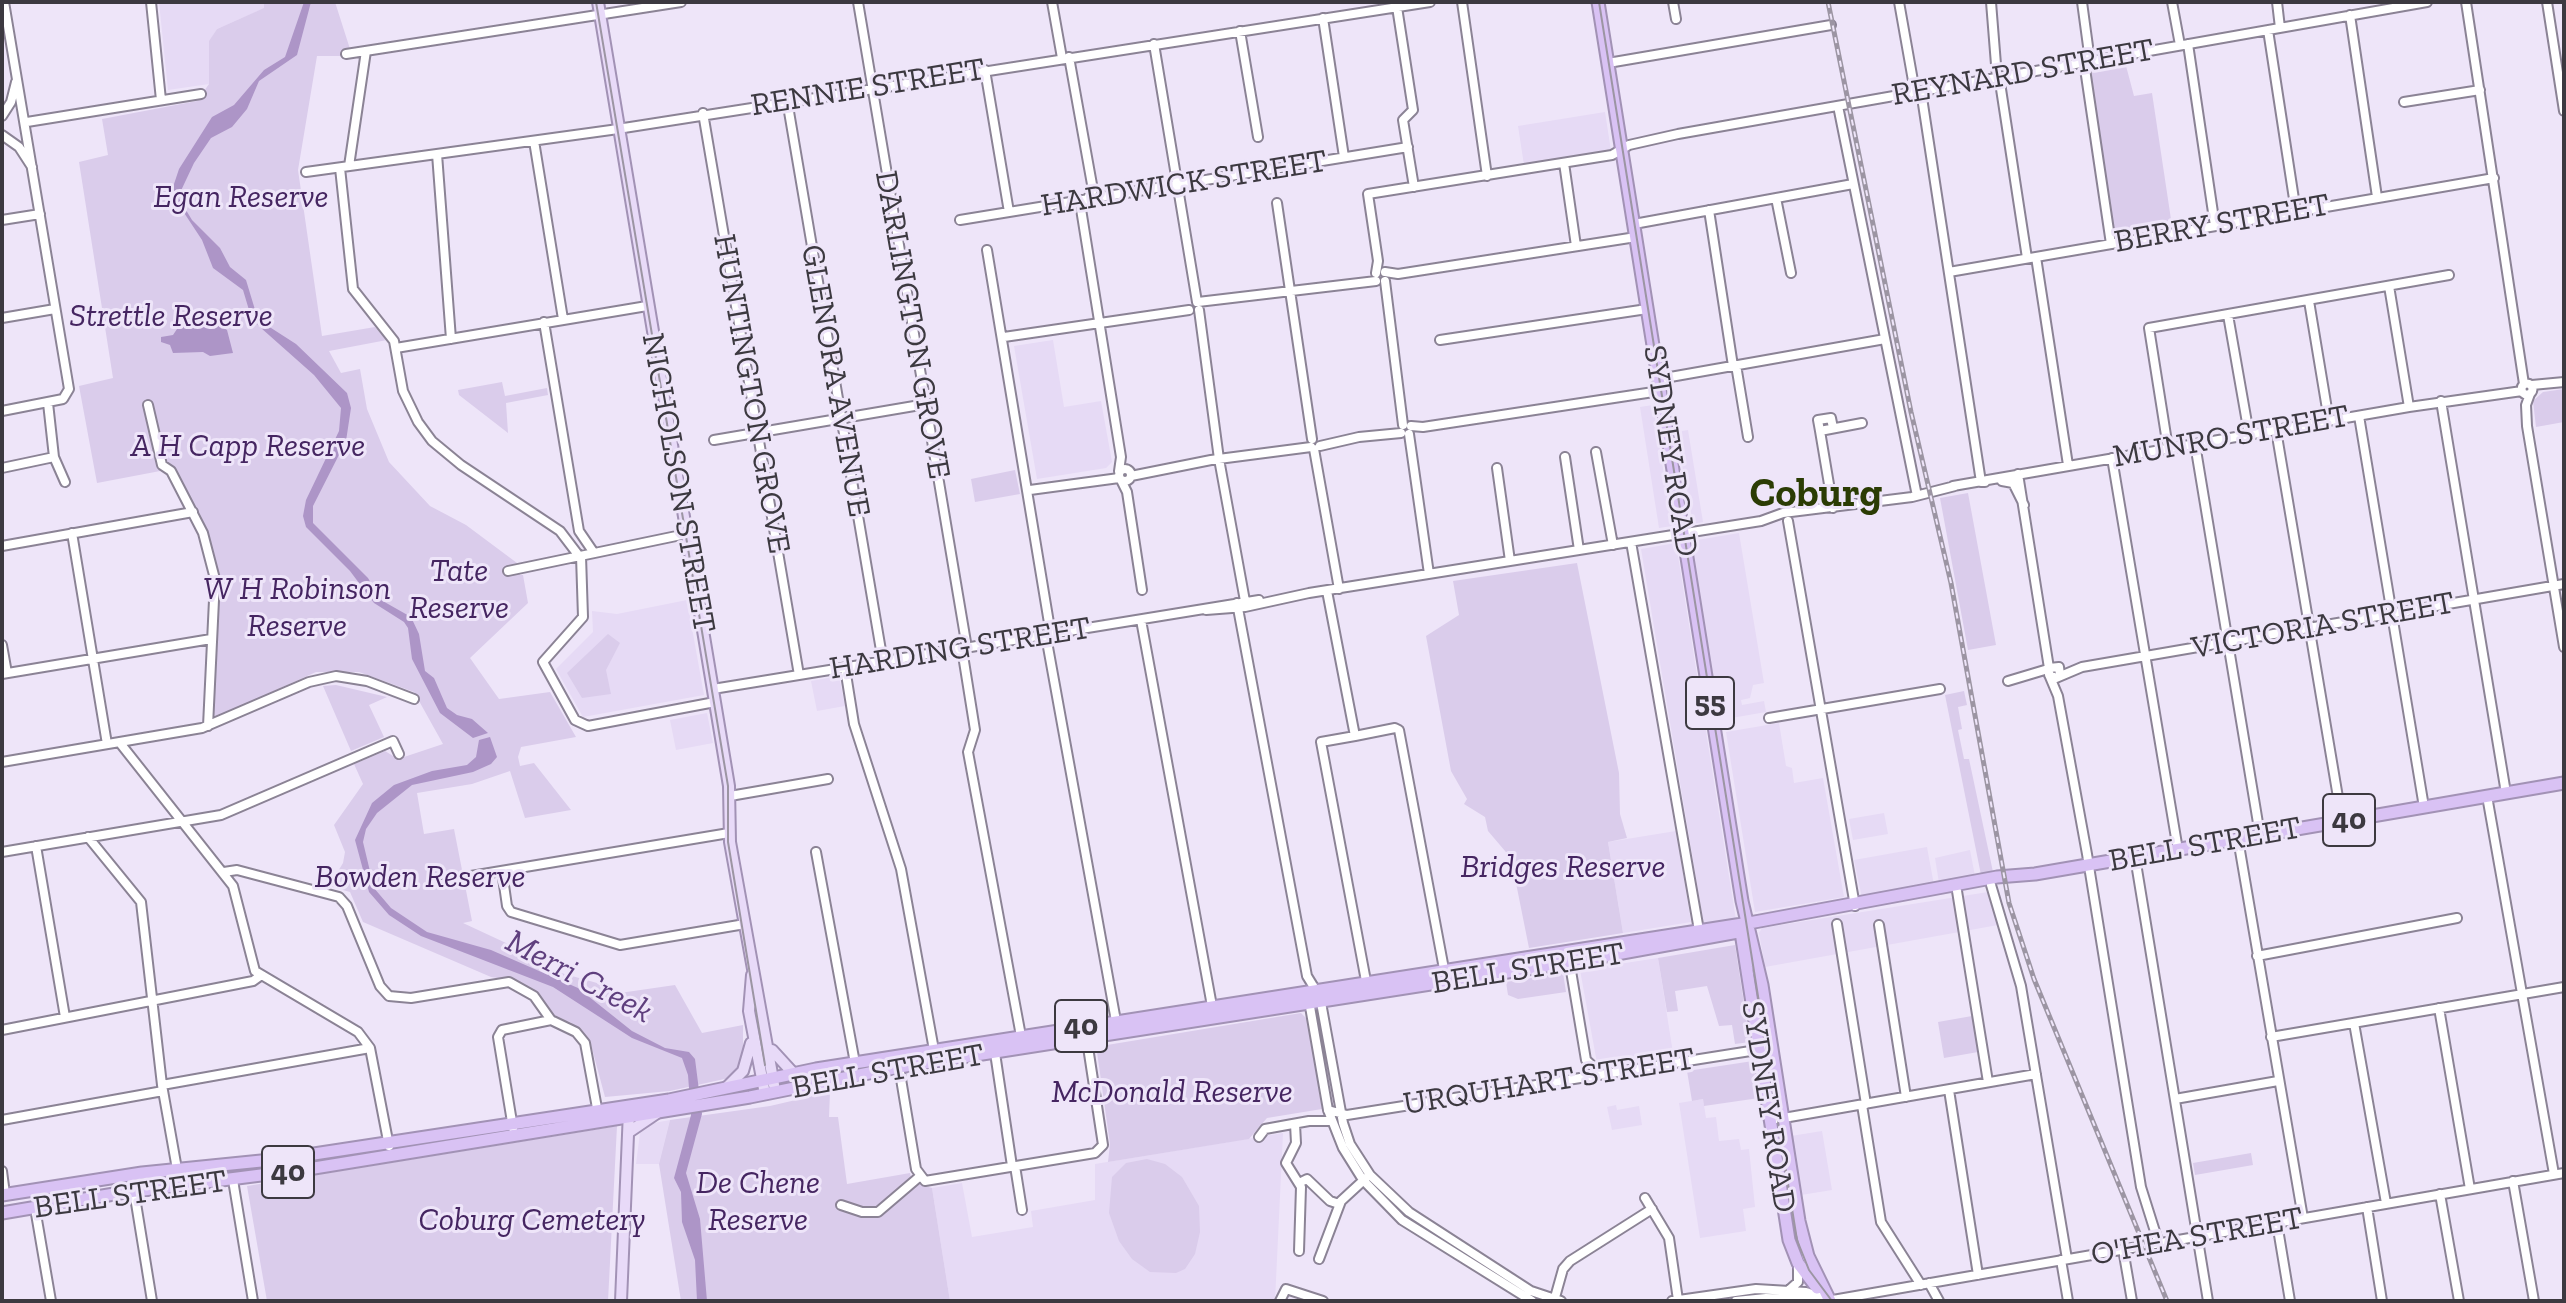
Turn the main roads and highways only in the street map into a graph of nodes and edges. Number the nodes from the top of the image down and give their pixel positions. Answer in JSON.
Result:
{"nodes":[{"id":1,"x":598,"y":2,"type":"edge"},
{"id":2,"x":1598,"y":2,"type":"edge"},
{"id":3,"x":2564,"y":783,"type":"edge"},
{"id":4,"x":2035,"y":874,"type":"junction"},
{"id":5,"x":1854,"y":905,"type":"junction"},
{"id":6,"x":1745,"y":927,"type":"junction"},
{"id":7,"x":1568,"y":956,"type":"junction"},
{"id":8,"x":752,"y":965,"type":"junction"},
{"id":9,"x":1086,"y":1032,"type":"junction"},
{"id":10,"x":753,"y":1037,"type":"junction"},
{"id":11,"x":768,"y":1046,"type":"junction"},
{"id":12,"x":816,"y":1069,"type":"junction"},
{"id":13,"x":794,"y":1074,"type":"junction"},
{"id":14,"x":820,"y":1083,"type":"junction"},
{"id":15,"x":769,"y":1087,"type":"junction"},
{"id":16,"x":719,"y":1095,"type":"junction"},
{"id":17,"x":685,"y":1102,"type":"junction"},
{"id":18,"x":629,"y":1110,"type":"junction"},
{"id":19,"x":660,"y":1112,"type":"junction"},
{"id":20,"x":629,"y":1132,"type":"junction"},
{"id":21,"x":389,"y":1149,"type":"junction"},
{"id":22,"x":199,"y":1166,"type":"junction"},
{"id":23,"x":207,"y":1183,"type":"junction"},
{"id":24,"x":4,"y":1194,"type":"edge"},
{"id":25,"x":2,"y":1213,"type":"edge"},
{"id":26,"x":621,"y":1301,"type":"edge"},
{"id":27,"x":1828,"y":1301,"type":"edge"}],
"edges":[{"from":1,"to":8,"type":"main road","name":"NICHOLSON STREET"},
{"from":2,"to":6,"type":"highway","name":"SYDNEY ROAD","number":"55"},
{"from":3,"to":4,"type":"highway","name":"BELL STREET","number":"40"},
{"from":4,"to":5,"type":"highway","name":"BELL STREET","number":"40"},
{"from":4,"to":5,"type":"highway","name":"BELL STREET","number":"40"},
{"from":5,"to":6,"type":"highway","name":"BELL STREET","number":"40"},
{"from":6,"to":7,"type":"highway","name":"BELL STREET","number":"40"},
{"from":6,"to":27,"type":"highway","name":"SYDNEY ROAD","number":"55"},
{"from":6,"to":27,"type":"highway","name":"SYDNEY ROAD","number":"55"},
{"from":7,"to":9,"type":"highway","name":"BELL STREET","number":"40"},
{"from":7,"to":9,"type":"highway","name":"BELL STREET","number":"40"},
{"from":8,"to":10,"type":"main road","name":"NICHOLSON STREET"},
{"from":8,"to":11,"type":"main road","name":"NICHOLSON STREET"},
{"from":9,"to":12,"type":"highway","name":"BELL STREET","number":"40"},
{"from":9,"to":14,"type":"highway","name":"BELL STREET","number":"40"},
{"from":10,"to":15,"type":"main road","name":"NICHOLSON STREET"},
{"from":10,"to":16,"type":"main road"},
{"from":11,"to":13,"type":"main road"},
{"from":11,"to":15,"type":"main road","name":"NICHOLSON STREET"},
{"from":12,"to":13,"type":"highway","name":"BELL STREET","number":"40"},
{"from":12,"to":14,"type":"highway"},
{"from":13,"to":15,"type":"highway","name":"BELL STREET","number":"40"},
{"from":14,"to":15,"type":"highway","name":"BELL STREET","number":"40"},
{"from":15,"to":16,"type":"highway","name":"BELL STREET","number":"40"},
{"from":16,"to":17,"type":"highway","name":"BELL STREET","number":"40"},
{"from":17,"to":18,"type":"highway","name":"BELL STREET","number":"40"},
{"from":17,"to":19,"type":"highway","name":"BELL STREET","number":"40"},
{"from":18,"to":19,"type":"highway","name":"BELL STREET","number":"40"},
{"from":18,"to":20,"type":"main road"},
{"from":18,"to":21,"type":"highway","name":"BELL STREET","number":"40"},
{"from":18,"to":21,"type":"highway","name":"BELL STREET","number":"40"},
{"from":19,"to":20,"type":"main road"},
{"from":20,"to":26,"type":"main road"},
{"from":21,"to":22,"type":"highway","name":"BELL STREET","number":"40"},
{"from":21,"to":23,"type":"highway","name":"BELL STREET","number":"40"},
{"from":22,"to":23,"type":"highway"},
{"from":22,"to":24,"type":"highway","name":"BELL STREET","number":"40"},
{"from":23,"to":25,"type":"highway","name":"BELL STREET","number":"40"}]}
